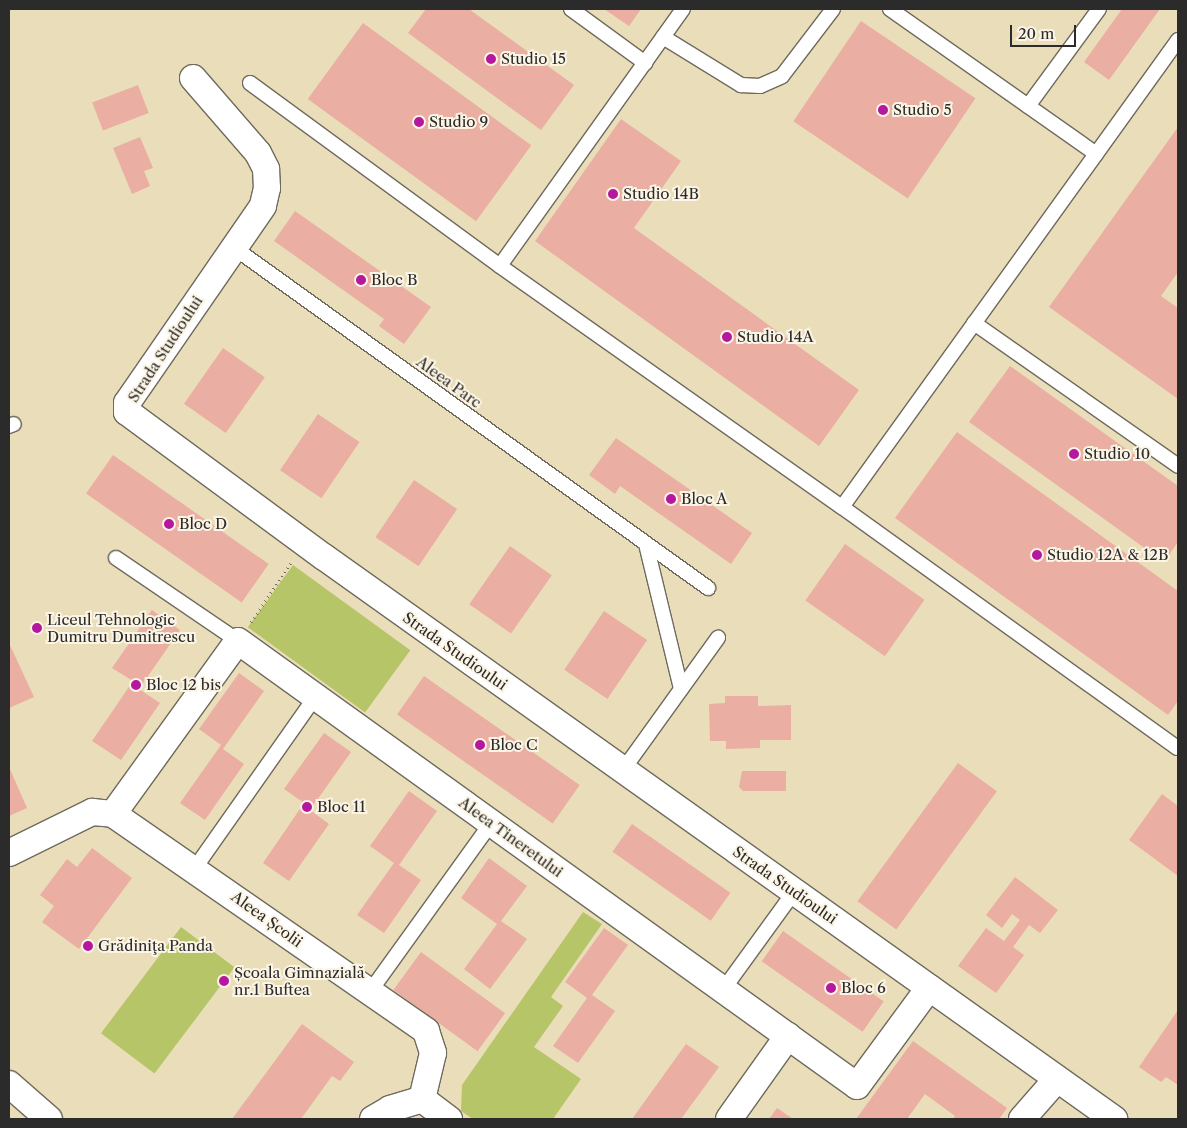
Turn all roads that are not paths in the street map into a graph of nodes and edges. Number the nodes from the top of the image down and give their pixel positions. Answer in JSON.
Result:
{"nodes":[{"id":1,"x":571,"y":9,"type":"edge"},
{"id":2,"x":683,"y":9,"type":"edge"},
{"id":3,"x":833,"y":9,"type":"edge"},
{"id":4,"x":890,"y":9,"type":"edge"},
{"id":5,"x":1099,"y":9,"type":"edge"},
{"id":6,"x":664,"y":37,"type":"junction"},
{"id":7,"x":1178,"y":40,"type":"edge"},
{"id":8,"x":645,"y":62,"type":"junction"},
{"id":9,"x":193,"y":78,"type":"dead end"},
{"id":10,"x":250,"y":83,"type":"dead end"},
{"id":11,"x":1028,"y":106,"type":"junction"},
{"id":12,"x":1096,"y":154,"type":"junction"},
{"id":13,"x":233,"y":247,"type":"junction"},
{"id":14,"x":500,"y":266,"type":"junction"},
{"id":15,"x":974,"y":324,"type":"junction"},
{"id":16,"x":1178,"y":466,"type":"edge"},
{"id":17,"x":842,"y":507,"type":"junction"},
{"id":18,"x":646,"y":544,"type":"junction"},
{"id":19,"x":116,"y":558,"type":"dead end"},
{"id":20,"x":708,"y":588,"type":"dead end"},
{"id":21,"x":718,"y":638,"type":"dead end"},
{"id":22,"x":238,"y":641,"type":"junction"},
{"id":23,"x":682,"y":689,"type":"junction"},
{"id":24,"x":315,"y":697,"type":"junction"},
{"id":25,"x":1178,"y":748,"type":"edge"},
{"id":26,"x":623,"y":770,"type":"junction"},
{"id":27,"x":113,"y":814,"type":"junction"},
{"id":28,"x":490,"y":823,"type":"junction"},
{"id":29,"x":9,"y":853,"type":"edge"},
{"id":30,"x":195,"y":868,"type":"junction"},
{"id":31,"x":794,"y":892,"type":"junction"},
{"id":32,"x":928,"y":988,"type":"junction"},
{"id":33,"x":723,"y":990,"type":"junction"},
{"id":34,"x":369,"y":992,"type":"junction"},
{"id":35,"x":788,"y":1036,"type":"junction"},
{"id":36,"x":1056,"y":1079,"type":"junction"},
{"id":37,"x":9,"y":1084,"type":"edge"},
{"id":38,"x":422,"y":1099,"type":"junction"},
{"id":39,"x":49,"y":1119,"type":"edge"},
{"id":40,"x":373,"y":1119,"type":"edge"},
{"id":41,"x":450,"y":1119,"type":"edge"},
{"id":42,"x":729,"y":1119,"type":"edge"},
{"id":43,"x":1022,"y":1119,"type":"edge"},
{"id":44,"x":1114,"y":1119,"type":"edge"}],
"edges":[{"from":1,"to":8,"type":"lane"},
{"from":2,"to":6,"type":"lane"},
{"from":3,"to":6,"type":"lane"},
{"from":4,"to":11,"type":"lane"},
{"from":5,"to":11,"type":"lane"},
{"from":6,"to":8,"type":"lane"},
{"from":7,"to":12,"type":"lane"},
{"from":8,"to":14,"type":"lane"},
{"from":9,"to":13,"type":"street","name":"Strada Studioului"},
{"from":10,"to":14,"type":"lane"},
{"from":11,"to":12,"type":"lane"},
{"from":12,"to":15,"type":"lane"},
{"from":13,"to":18,"type":"lane","name":"Aleea Parc"},
{"from":13,"to":26,"type":"street","name":"Strada Studioului"},
{"from":14,"to":17,"type":"lane"},
{"from":15,"to":16,"type":"lane"},
{"from":15,"to":17,"type":"lane"},
{"from":17,"to":25,"type":"lane"},
{"from":18,"to":20,"type":"lane","name":"Aleea Parc"},
{"from":18,"to":23,"type":"lane"},
{"from":19,"to":22,"type":"lane"},
{"from":21,"to":23,"type":"lane"},
{"from":22,"to":24,"type":"street","name":"Aleea Tineretului"},
{"from":22,"to":27,"type":"street"},
{"from":23,"to":26,"type":"lane"},
{"from":24,"to":28,"type":"street","name":"Aleea Tineretului"},
{"from":24,"to":30,"type":"lane"},
{"from":26,"to":31,"type":"street","name":"Strada Studioului"},
{"from":27,"to":29,"type":"street"},
{"from":27,"to":30,"type":"street","name":"Aleea Școlii"},
{"from":28,"to":33,"type":"street","name":"Aleea Tineretului"},
{"from":28,"to":34,"type":"lane"},
{"from":30,"to":34,"type":"street","name":"Aleea Școlii"},
{"from":31,"to":32,"type":"street","name":"Strada Studioului"},
{"from":31,"to":33,"type":"lane"},
{"from":32,"to":35,"type":"street","name":"Aleea Tineretului"},
{"from":32,"to":36,"type":"street","name":"Strada Studioului"},
{"from":33,"to":35,"type":"street","name":"Aleea Tineretului"},
{"from":34,"to":38,"type":"street","name":"Aleea Școlii"},
{"from":35,"to":42,"type":"street"},
{"from":36,"to":43,"type":"street"},
{"from":36,"to":44,"type":"street","name":"Strada Studioului"},
{"from":37,"to":39,"type":"street"},
{"from":38,"to":40,"type":"street"},
{"from":38,"to":41,"type":"street"}]}
